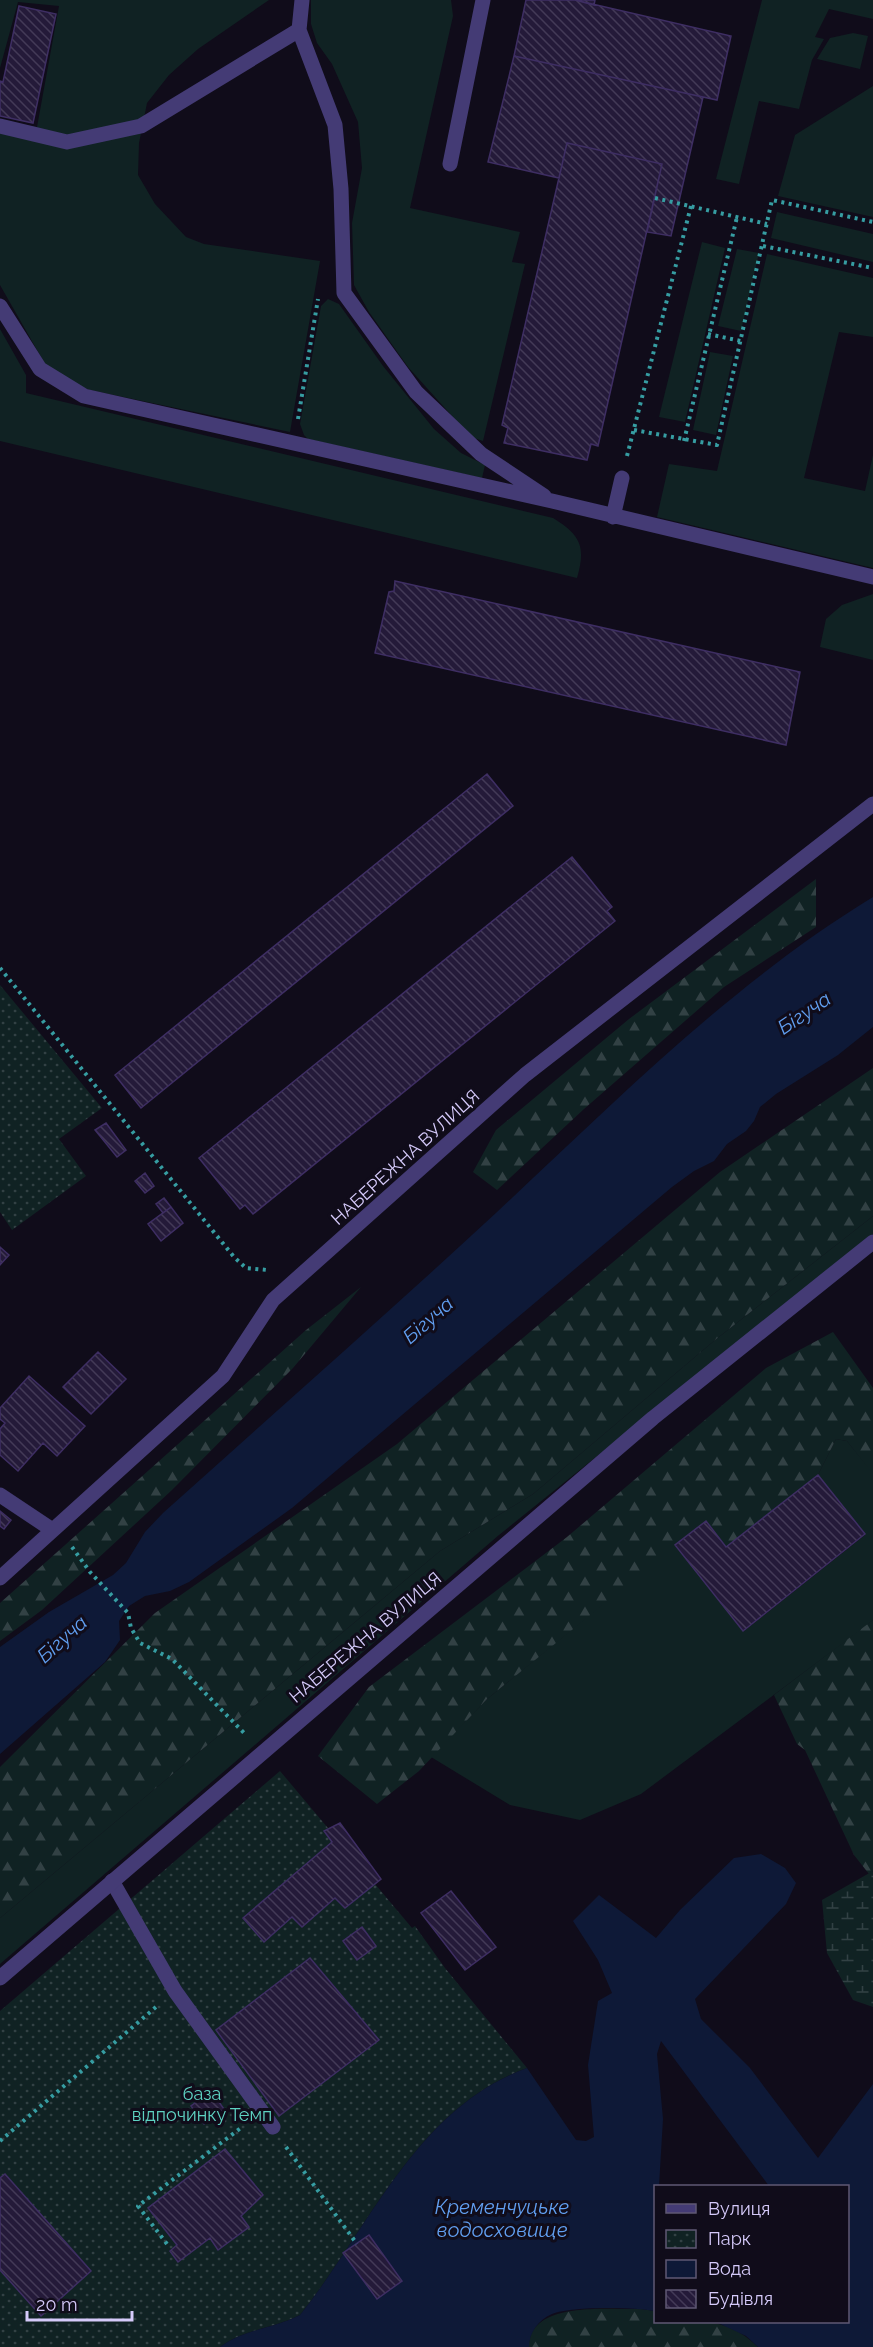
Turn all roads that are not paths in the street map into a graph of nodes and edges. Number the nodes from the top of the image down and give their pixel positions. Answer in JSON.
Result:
{"nodes":[{"id":1,"x":302,"y":0,"type":"edge"},
{"id":2,"x":483,"y":0,"type":"edge"},
{"id":3,"x":298,"y":30,"type":"junction"},
{"id":4,"x":0,"y":126,"type":"edge"},
{"id":5,"x":450,"y":164,"type":"dead end"},
{"id":6,"x":0,"y":306,"type":"edge"},
{"id":7,"x":624,"y":470,"type":"road end"},
{"id":8,"x":552,"y":501,"type":"junction"},
{"id":9,"x":614,"y":517,"type":"junction"},
{"id":10,"x":873,"y":577,"type":"edge"},
{"id":11,"x":873,"y":804,"type":"edge"},
{"id":12,"x":873,"y":1242,"type":"edge"},
{"id":13,"x":0,"y":1495,"type":"edge"},
{"id":14,"x":51,"y":1529,"type":"junction"},
{"id":15,"x":0,"y":1578,"type":"edge"},
{"id":16,"x":112,"y":1881,"type":"junction"},
{"id":17,"x":0,"y":1978,"type":"edge"},
{"id":18,"x":273,"y":2127,"type":"road end"}],
"edges":[{"from":1,"to":3,"type":"street"},
{"from":2,"to":5,"type":"street"},
{"from":3,"to":4,"type":"street"},
{"from":3,"to":8,"type":"street"},
{"from":6,"to":8,"type":"street"},
{"from":7,"to":9,"type":"street"},
{"from":8,"to":9,"type":"street"},
{"from":9,"to":10,"type":"street"},
{"from":11,"to":14,"type":"street","name":"НАБЕРЕЖНА ВУЛИЦЯ"},
{"from":12,"to":16,"type":"street","name":"НАБЕРЕЖНА ВУЛИЦЯ"},
{"from":13,"to":14,"type":"street"},
{"from":14,"to":15,"type":"street","name":"НАБЕРЕЖНА ВУЛИЦЯ"},
{"from":16,"to":17,"type":"street","name":"НАБЕРЕЖНА ВУЛИЦЯ"},
{"from":16,"to":18,"type":"street"}]}
